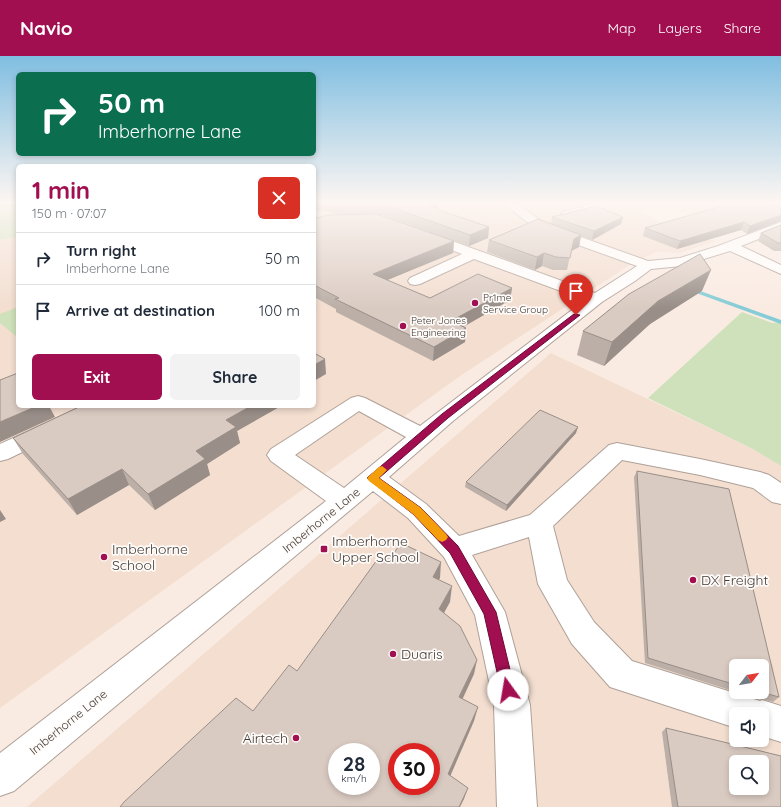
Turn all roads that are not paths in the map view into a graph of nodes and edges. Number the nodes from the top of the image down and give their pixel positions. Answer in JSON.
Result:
{"nodes":[{"id":1,"x":431,"y":238,"type":"edge"},
{"id":2,"x":569,"y":238,"type":"edge"},
{"id":3,"x":750,"y":238,"type":"edge"},
{"id":4,"x":730,"y":246,"type":"junction"},
{"id":5,"x":474,"y":254,"type":"junction"},
{"id":6,"x":647,"y":265,"type":"junction"},
{"id":7,"x":781,"y":270,"type":"edge"},
{"id":8,"x":415,"y":281,"type":"dead end"},
{"id":9,"x":596,"y":299,"type":"junction"},
{"id":10,"x":96,"y":408,"type":"edge"},
{"id":11,"x":422,"y":436,"type":"junction"},
{"id":12,"x":0,"y":452,"type":"edge"},
{"id":13,"x":372,"y":478,"type":"junction"},
{"id":14,"x":781,"y":495,"type":"edge"},
{"id":15,"x":344,"y":501,"type":"junction"},
{"id":16,"x":539,"y":523,"type":"junction"},
{"id":17,"x":454,"y":549,"type":"junction"},
{"id":18,"x":729,"y":708,"type":"edge"},
{"id":19,"x":769,"y":720,"type":"edge"},
{"id":20,"x":781,"y":724,"type":"edge"},
{"id":21,"x":0,"y":777,"type":"edge"},
{"id":22,"x":517,"y":807,"type":"edge"}],
"edges":[{"from":1,"to":5,"type":"street"},
{"from":2,"to":6,"type":"street"},
{"from":3,"to":4,"type":"street"},
{"from":4,"to":6,"type":"street"},
{"from":4,"to":7,"type":"street"},
{"from":5,"to":8,"type":"street"},
{"from":5,"to":9,"type":"street"},
{"from":6,"to":9,"type":"street","name":"Imberhorne Lane"},
{"from":9,"to":11,"type":"street","name":"Imberhorne Lane"},
{"from":10,"to":12,"type":"street"},
{"from":11,"to":13,"type":"street","name":"Imberhorne Lane"},
{"from":11,"to":15,"type":"street"},
{"from":13,"to":15,"type":"street","name":"Imberhorne Lane"},
{"from":13,"to":17,"type":"street"},
{"from":14,"to":16,"type":"street"},
{"from":15,"to":21,"type":"street","name":"Imberhorne Lane"},
{"from":16,"to":17,"type":"street"},
{"from":16,"to":18,"type":"street"},
{"from":17,"to":22,"type":"street"},
{"from":19,"to":20,"type":"street"}]}
